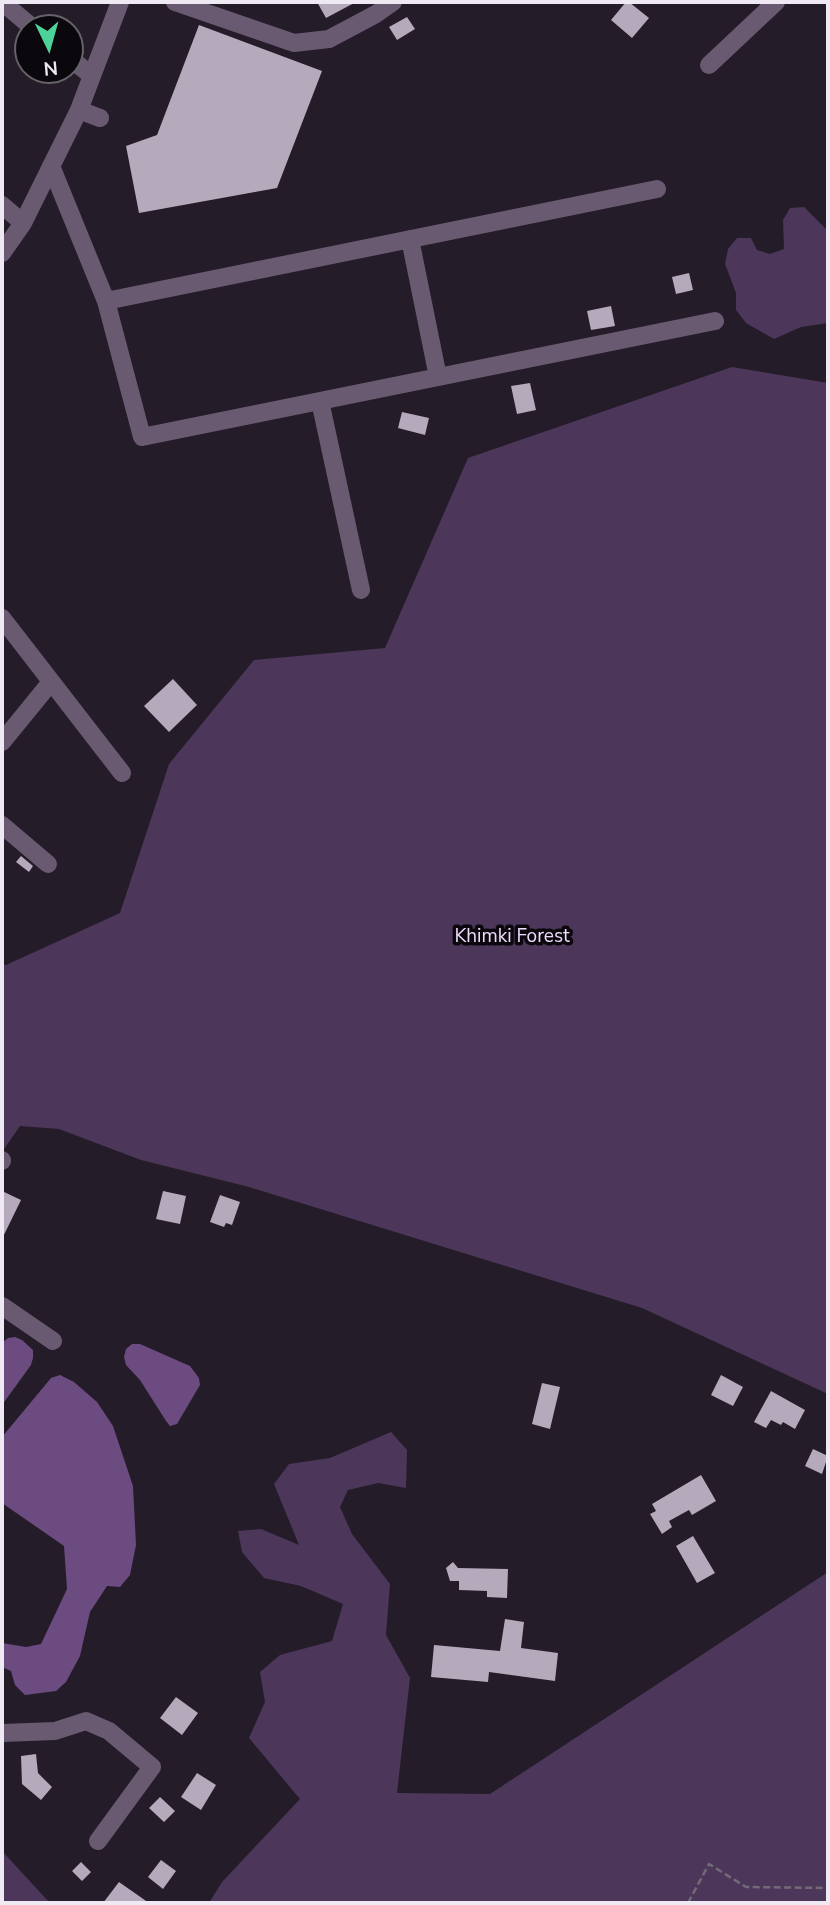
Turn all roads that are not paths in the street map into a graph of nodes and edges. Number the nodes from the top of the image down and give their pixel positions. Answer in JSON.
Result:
{"nodes":[{"id":1,"x":2,"y":2,"type":"edge"},
{"id":2,"x":120,"y":2,"type":"edge"},
{"id":3,"x":175,"y":2,"type":"edge"},
{"id":4,"x":393,"y":2,"type":"edge"},
{"id":5,"x":776,"y":2,"type":"edge"},
{"id":6,"x":16,"y":14,"type":"edge"},
{"id":7,"x":709,"y":65,"type":"dead end"},
{"id":8,"x":84,"y":69,"type":"edge"},
{"id":9,"x":92,"y":76,"type":"junction"},
{"id":10,"x":79,"y":110,"type":"junction"},
{"id":11,"x":100,"y":118,"type":"dead end"},
{"id":12,"x":51,"y":166,"type":"junction"},
{"id":13,"x":657,"y":189,"type":"dead end"},
{"id":14,"x":2,"y":205,"type":"edge"},
{"id":15,"x":23,"y":223,"type":"junction"},
{"id":16,"x":410,"y":239,"type":"junction"},
{"id":17,"x":2,"y":253,"type":"edge"},
{"id":18,"x":106,"y":300,"type":"junction"},
{"id":19,"x":715,"y":321,"type":"dead end"},
{"id":20,"x":438,"y":377,"type":"junction"},
{"id":21,"x":320,"y":401,"type":"junction"},
{"id":22,"x":361,"y":590,"type":"dead end"},
{"id":23,"x":2,"y":618,"type":"edge"},
{"id":24,"x":51,"y":682,"type":"junction"},
{"id":25,"x":2,"y":742,"type":"edge"},
{"id":26,"x":122,"y":773,"type":"dead end"},
{"id":27,"x":2,"y":825,"type":"edge"},
{"id":28,"x":48,"y":864,"type":"dead end"},
{"id":29,"x":2,"y":1306,"type":"edge"},
{"id":30,"x":53,"y":1341,"type":"dead end"},
{"id":31,"x":2,"y":1733,"type":"edge"},
{"id":32,"x":97,"y":1841,"type":"dead end"}],
"edges":[{"from":1,"to":6,"type":"street"},
{"from":2,"to":9,"type":"street"},
{"from":3,"to":4,"type":"street"},
{"from":5,"to":7,"type":"street"},
{"from":8,"to":9,"type":"street"},
{"from":9,"to":10,"type":"street"},
{"from":10,"to":11,"type":"street"},
{"from":10,"to":12,"type":"street"},
{"from":12,"to":15,"type":"street"},
{"from":12,"to":18,"type":"street"},
{"from":13,"to":16,"type":"street"},
{"from":14,"to":15,"type":"street"},
{"from":15,"to":17,"type":"street"},
{"from":16,"to":18,"type":"street"},
{"from":16,"to":20,"type":"street"},
{"from":18,"to":21,"type":"street"},
{"from":19,"to":20,"type":"street"},
{"from":20,"to":21,"type":"street"},
{"from":21,"to":22,"type":"street"},
{"from":23,"to":24,"type":"street"},
{"from":24,"to":25,"type":"street"},
{"from":24,"to":26,"type":"street"},
{"from":27,"to":28,"type":"street"},
{"from":29,"to":30,"type":"street"},
{"from":31,"to":32,"type":"street"}]}
